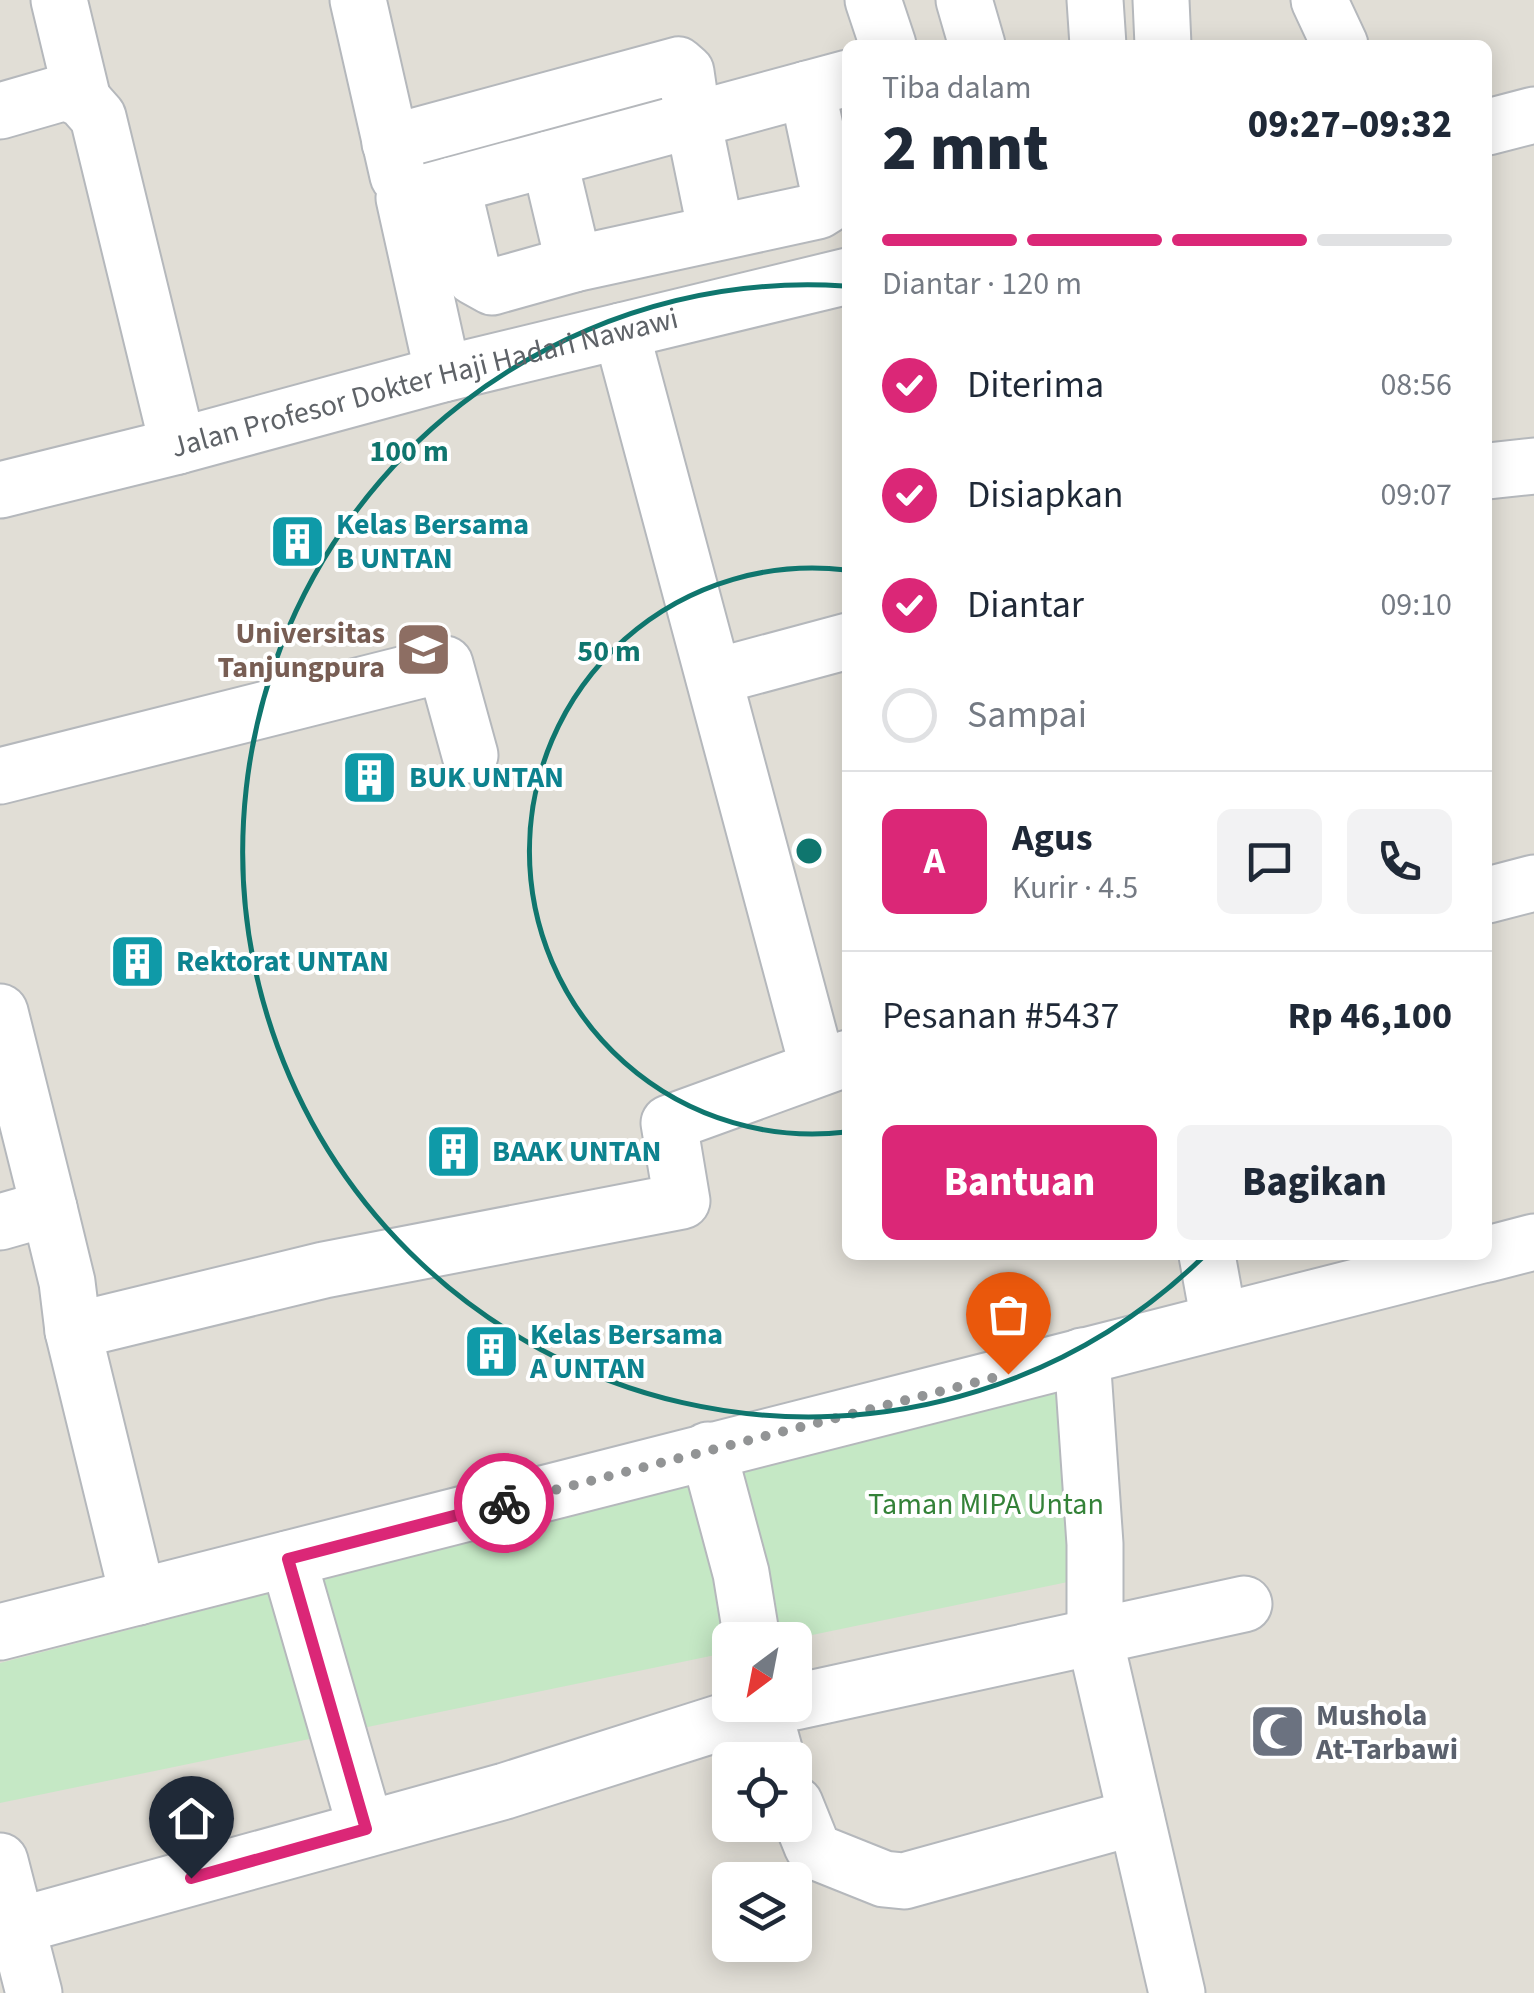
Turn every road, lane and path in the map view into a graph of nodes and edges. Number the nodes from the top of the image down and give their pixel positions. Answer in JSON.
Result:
{"nodes":[{"id":1,"x":59,"y":0,"type":"edge"},
{"id":2,"x":358,"y":0,"type":"edge"},
{"id":3,"x":964,"y":0,"type":"edge"},
{"id":4,"x":1095,"y":0,"type":"edge"},
{"id":5,"x":1161,"y":0,"type":"edge"},
{"id":6,"x":1319,"y":0,"type":"edge"},
{"id":7,"x":976,"y":40,"type":"edge"},
{"id":8,"x":1098,"y":40,"type":"edge"},
{"id":9,"x":1163,"y":40,"type":"edge"},
{"id":10,"x":1338,"y":40,"type":"edge"},
{"id":11,"x":827,"y":84,"type":"edge"},
{"id":12,"x":83,"y":100,"type":"junction"},
{"id":13,"x":0,"y":111,"type":"edge"},
{"id":14,"x":1534,"y":115,"type":"edge"},
{"id":15,"x":692,"y":120,"type":"junction"},
{"id":16,"x":1492,"y":126,"type":"edge"},
{"id":17,"x":390,"y":143,"type":"junction"},
{"id":18,"x":549,"y":158,"type":"junction"},
{"id":19,"x":428,"y":191,"type":"junction"},
{"id":20,"x":716,"y":232,"type":"junction"},
{"id":21,"x":574,"y":264,"type":"junction"},
{"id":22,"x":842,"y":277,"type":"edge"},
{"id":23,"x":621,"y":332,"type":"junction"},
{"id":24,"x":443,"y":374,"type":"junction"},
{"id":25,"x":178,"y":446,"type":"junction"},
{"id":26,"x":1534,"y":466,"type":"edge"},
{"id":27,"x":1492,"y":471,"type":"edge"},
{"id":28,"x":0,"y":490,"type":"edge"},
{"id":29,"x":842,"y":644,"type":"edge"},
{"id":30,"x":714,"y":677,"type":"junction"},
{"id":31,"x":470,"y":756,"type":"dead end"},
{"id":32,"x":0,"y":776,"type":"edge"},
{"id":33,"x":1534,"y":883,"type":"edge"},
{"id":34,"x":1492,"y":895,"type":"edge"},
{"id":35,"x":0,"y":1012,"type":"edge"},
{"id":36,"x":833,"y":1063,"type":"edge"},
{"id":37,"x":15,"y":1206,"type":"edge"},
{"id":38,"x":1534,"y":1242,"type":"edge"},
{"id":39,"x":1492,"y":1252,"type":"edge"},
{"id":40,"x":1208,"y":1260,"type":"edge"},
{"id":41,"x":1462,"y":1260,"type":"edge"},
{"id":42,"x":1219,"y":1322,"type":"junction"},
{"id":43,"x":72,"y":1331,"type":"junction"},
{"id":44,"x":1082,"y":1356,"type":"junction"},
{"id":45,"x":708,"y":1450,"type":"junction"},
{"id":46,"x":288,"y":1559,"type":"junction"},
{"id":47,"x":138,"y":1597,"type":"junction"},
{"id":48,"x":1244,"y":1604,"type":"dead end"},
{"id":49,"x":749,"y":1622,"type":"edge"},
{"id":50,"x":0,"y":1632,"type":"edge"},
{"id":51,"x":1095,"y":1639,"type":"junction"},
{"id":52,"x":812,"y":1707,"type":"edge"},
{"id":53,"x":754,"y":1722,"type":"edge"},
{"id":54,"x":1136,"y":1817,"type":"junction"},
{"id":55,"x":366,"y":1829,"type":"junction"},
{"id":56,"x":810,"y":1842,"type":"edge"},
{"id":57,"x":0,"y":1861,"type":"edge"},
{"id":58,"x":17,"y":1926,"type":"junction"},
{"id":59,"x":34,"y":1993,"type":"edge"},
{"id":60,"x":1177,"y":1993,"type":"edge"}],
"edges":[{"from":1,"to":12,"type":"lane"},
{"from":2,"to":17,"type":"lane"},
{"from":3,"to":7,"type":"lane"},
{"from":4,"to":8,"type":"lane"},
{"from":5,"to":9,"type":"lane"},
{"from":6,"to":10,"type":"lane"},
{"from":11,"to":15,"type":"lane"},
{"from":11,"to":20,"type":"lane"},
{"from":12,"to":13,"type":"lane"},
{"from":12,"to":25,"type":"lane"},
{"from":14,"to":16,"type":"lane"},
{"from":15,"to":17,"type":"lane"},
{"from":15,"to":18,"type":"lane"},
{"from":15,"to":20,"type":"lane"},
{"from":17,"to":19,"type":"lane"},
{"from":18,"to":19,"type":"lane"},
{"from":18,"to":21,"type":"lane"},
{"from":19,"to":21,"type":"lane"},
{"from":19,"to":24,"type":"lane"},
{"from":20,"to":21,"type":"lane"},
{"from":22,"to":23,"type":"lane","name":"Jalan Profesor Dokter Haji Hadari Nawawi"},
{"from":23,"to":24,"type":"lane","name":"Jalan Profesor Dokter Haji Hadari Nawawi"},
{"from":23,"to":30,"type":"lane"},
{"from":24,"to":25,"type":"lane","name":"Jalan Profesor Dokter Haji Hadari Nawawi"},
{"from":25,"to":28,"type":"lane","name":"Jalan Profesor Dokter Haji Hadari Nawawi"},
{"from":26,"to":27,"type":"lane"},
{"from":29,"to":30,"type":"lane"},
{"from":30,"to":36,"type":"lane"},
{"from":31,"to":32,"type":"lane"},
{"from":33,"to":34,"type":"lane"},
{"from":35,"to":37,"type":"lane"},
{"from":36,"to":43,"type":"lane"},
{"from":37,"to":43,"type":"lane"},
{"from":38,"to":39,"type":"lane"},
{"from":40,"to":42,"type":"lane"},
{"from":41,"to":42,"type":"lane"},
{"from":42,"to":44,"type":"lane"},
{"from":43,"to":47,"type":"lane"},
{"from":44,"to":45,"type":"lane"},
{"from":44,"to":51,"type":"lane"},
{"from":45,"to":46,"type":"lane"},
{"from":45,"to":49,"type":"lane"},
{"from":46,"to":47,"type":"lane"},
{"from":46,"to":55,"type":"lane"},
{"from":47,"to":50,"type":"lane"},
{"from":48,"to":51,"type":"lane"},
{"from":51,"to":52,"type":"lane"},
{"from":51,"to":54,"type":"lane"},
{"from":53,"to":55,"type":"lane"},
{"from":54,"to":56,"type":"lane"},
{"from":54,"to":60,"type":"lane"},
{"from":55,"to":58,"type":"lane"},
{"from":57,"to":58,"type":"lane"},
{"from":58,"to":59,"type":"lane"}]}
